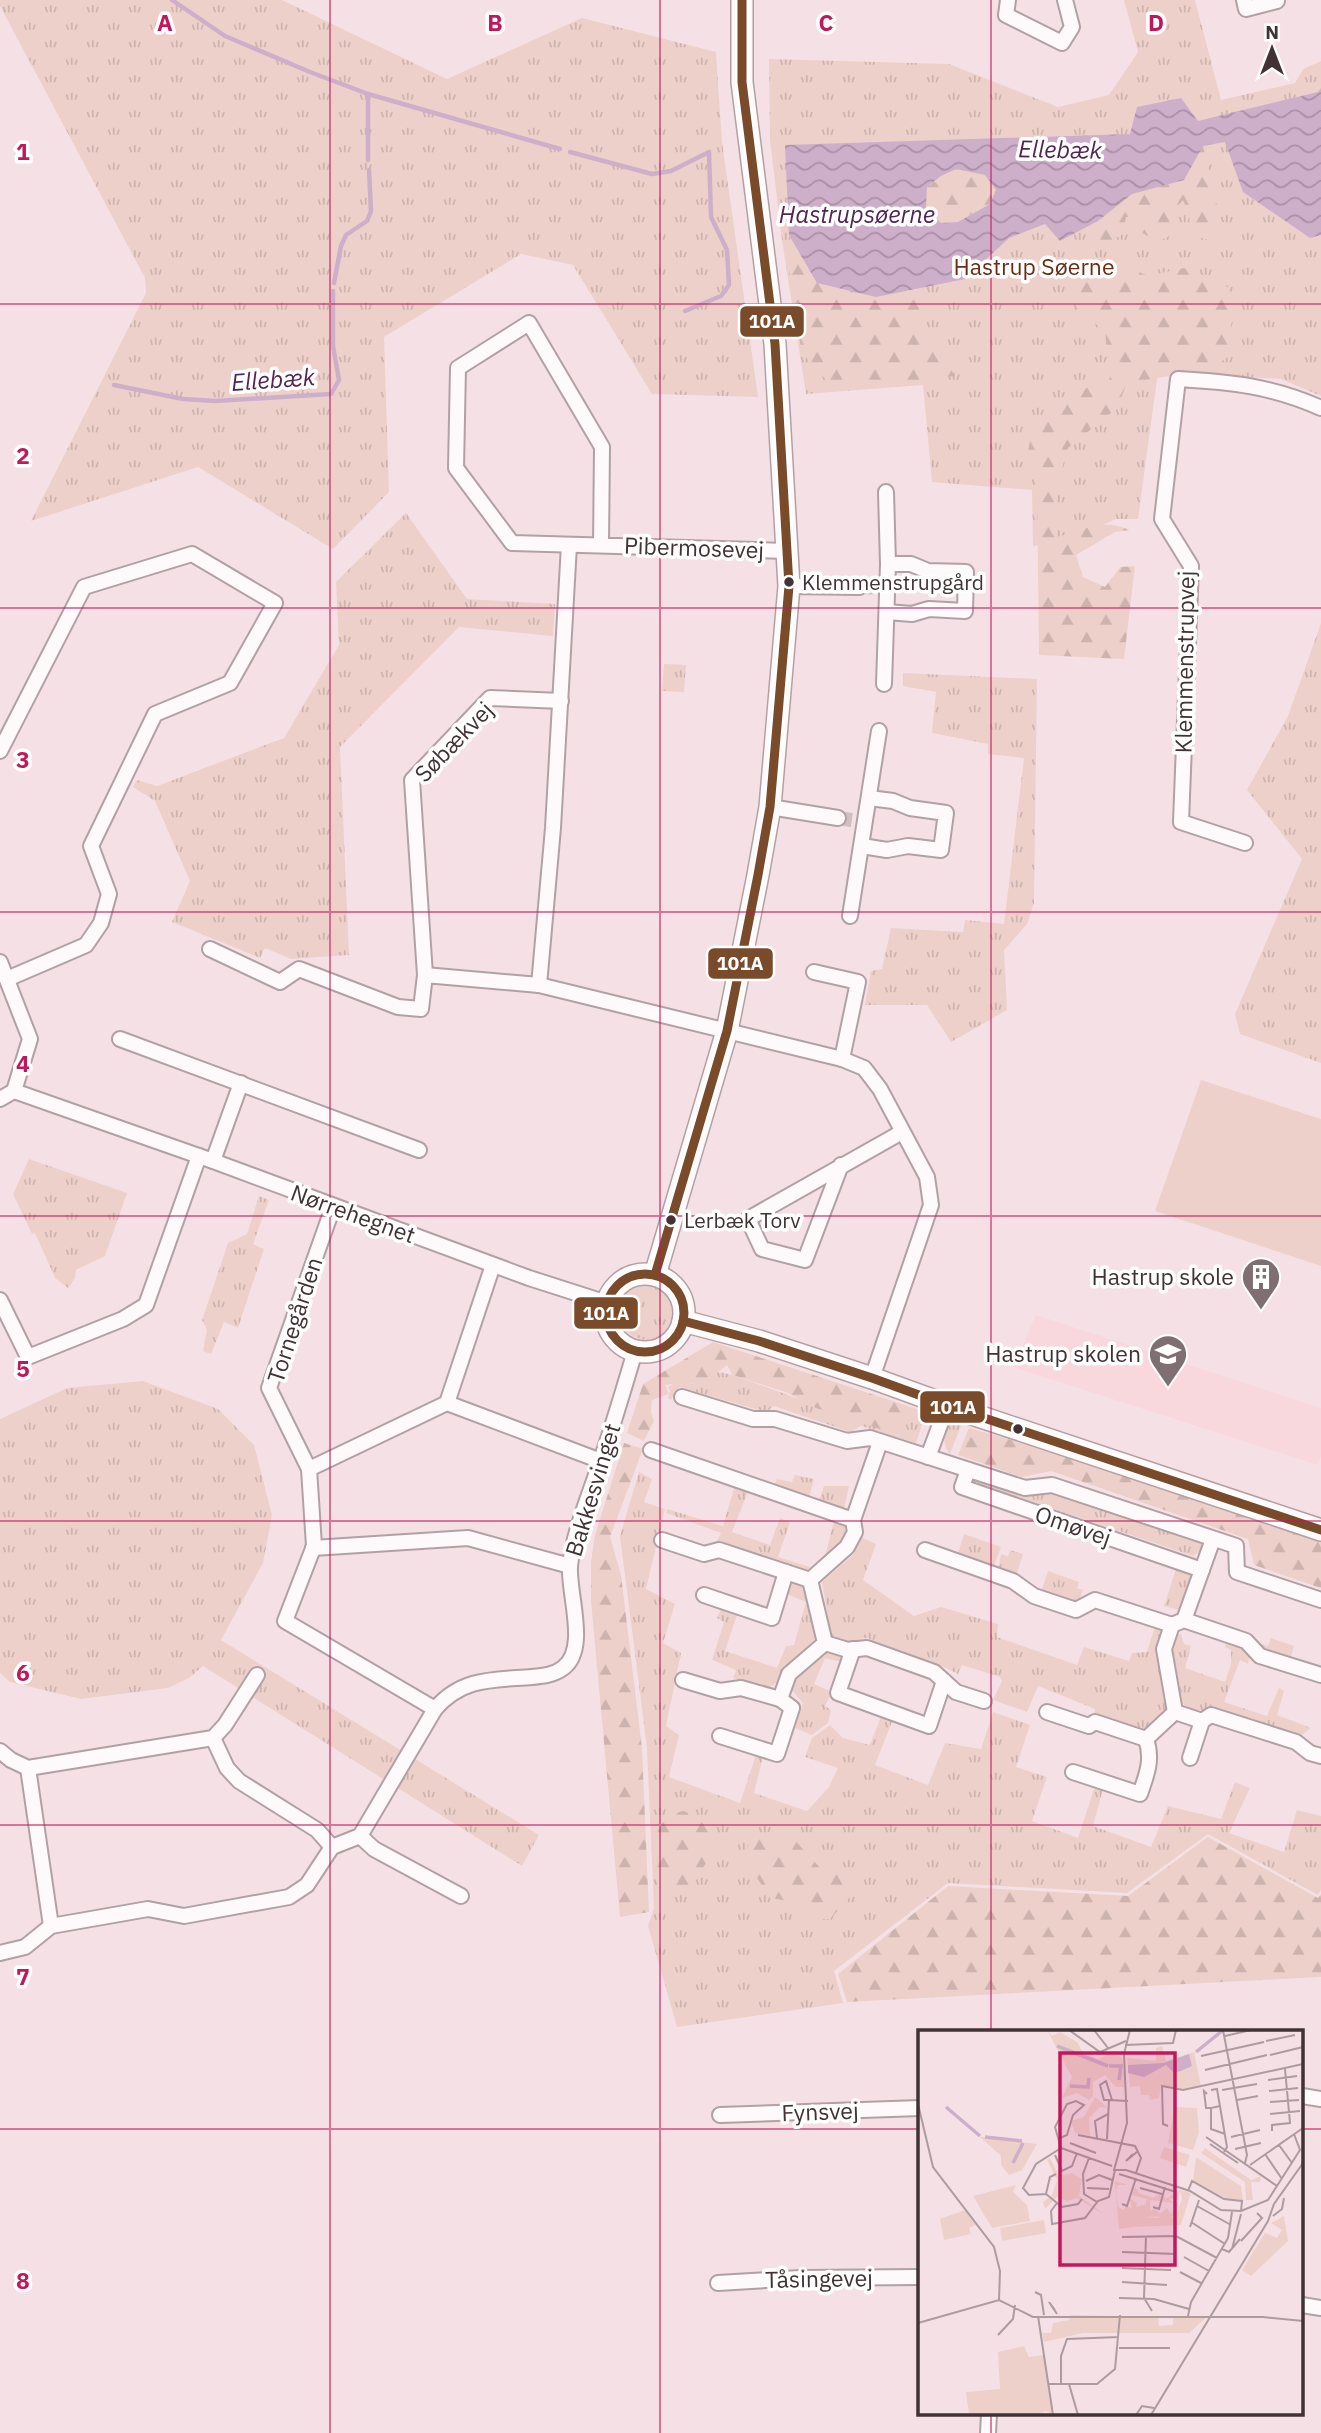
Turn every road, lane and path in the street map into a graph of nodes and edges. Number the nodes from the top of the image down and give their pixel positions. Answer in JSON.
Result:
{"nodes":[{"id":1,"x":742,"y":0,"type":"edge"},
{"id":2,"x":1008,"y":0,"type":"edge"},
{"id":3,"x":1065,"y":0,"type":"edge"},
{"id":4,"x":1244,"y":0,"type":"edge"},
{"id":5,"x":1277,"y":1,"type":"edge"},
{"id":6,"x":1321,"y":408,"type":"edge"},
{"id":7,"x":886,"y":492,"type":"dead end"},
{"id":8,"x":569,"y":545,"type":"junction"},
{"id":9,"x":601,"y":545,"type":"junction"},
{"id":10,"x":787,"y":551,"type":"junction"},
{"id":11,"x":888,"y":564,"type":"junction"},
{"id":12,"x":789,"y":586,"type":"junction"},
{"id":13,"x":859,"y":587,"type":"tunnel mouth"},
{"id":14,"x":887,"y":612,"type":"junction"},
{"id":15,"x":884,"y":684,"type":"dead end"},
{"id":16,"x":561,"y":701,"type":"junction"},
{"id":17,"x":878,"y":731,"type":"dead end"},
{"id":18,"x":0,"y":751,"type":"edge"},
{"id":19,"x":869,"y":798,"type":"junction"},
{"id":20,"x":770,"y":807,"type":"junction"},
{"id":21,"x":838,"y":818,"type":"tunnel mouth"},
{"id":22,"x":1245,"y":843,"type":"dead end"},
{"id":23,"x":862,"y":846,"type":"junction"},
{"id":24,"x":850,"y":916,"type":"dead end"},
{"id":25,"x":210,"y":949,"type":"dead end"},
{"id":26,"x":0,"y":962,"type":"edge"},
{"id":27,"x":814,"y":972,"type":"dead end"},
{"id":28,"x":425,"y":975,"type":"junction"},
{"id":29,"x":7,"y":979,"type":"junction"},
{"id":30,"x":539,"y":985,"type":"junction"},
{"id":31,"x":727,"y":1031,"type":"junction"},
{"id":32,"x":120,"y":1039,"type":"dead end"},
{"id":33,"x":842,"y":1059,"type":"junction"},
{"id":34,"x":241,"y":1083,"type":"junction"},
{"id":35,"x":14,"y":1091,"type":"junction"},
{"id":36,"x":0,"y":1099,"type":"edge"},
{"id":37,"x":902,"y":1132,"type":"junction"},
{"id":38,"x":419,"y":1150,"type":"dead end"},
{"id":39,"x":206,"y":1159,"type":"junction"},
{"id":40,"x":841,"y":1166,"type":"junction"},
{"id":41,"x":333,"y":1206,"type":"junction"},
{"id":42,"x":493,"y":1265,"type":"junction"},
{"id":43,"x":655,"y":1275,"type":"junction"},
{"id":44,"x":0,"y":1300,"type":"edge"},
{"id":45,"x":607,"y":1303,"type":"junction"},
{"id":46,"x":683,"y":1321,"type":"junction"},
{"id":47,"x":635,"y":1351,"type":"junction"},
{"id":48,"x":872,"y":1378,"type":"junction"},
{"id":49,"x":682,"y":1397,"type":"dead end"},
{"id":50,"x":447,"y":1403,"type":"junction"},
{"id":51,"x":947,"y":1406,"type":"junction"},
{"id":52,"x":880,"y":1442,"type":"junction"},
{"id":53,"x":651,"y":1450,"type":"dead end"},
{"id":54,"x":928,"y":1457,"type":"junction"},
{"id":55,"x":601,"y":1461,"type":"junction"},
{"id":56,"x":309,"y":1469,"type":"junction"},
{"id":57,"x":968,"y":1470,"type":"junction"},
{"id":58,"x":853,"y":1520,"type":"junction"},
{"id":59,"x":1321,"y":1530,"type":"edge"},
{"id":60,"x":1213,"y":1539,"type":"junction"},
{"id":61,"x":662,"y":1540,"type":"dead end"},
{"id":62,"x":313,"y":1548,"type":"junction"},
{"id":63,"x":925,"y":1550,"type":"dead end"},
{"id":64,"x":570,"y":1566,"type":"junction"},
{"id":65,"x":1202,"y":1570,"type":"junction"},
{"id":66,"x":786,"y":1572,"type":"junction"},
{"id":67,"x":810,"y":1580,"type":"junction"},
{"id":68,"x":704,"y":1595,"type":"dead end"},
{"id":69,"x":1321,"y":1600,"type":"edge"},
{"id":70,"x":1178,"y":1623,"type":"junction"},
{"id":71,"x":825,"y":1643,"type":"junction"},
{"id":72,"x":853,"y":1649,"type":"junction"},
{"id":73,"x":257,"y":1675,"type":"dead end"},
{"id":74,"x":1321,"y":1675,"type":"edge"},
{"id":75,"x":683,"y":1679,"type":"dead end"},
{"id":76,"x":944,"y":1681,"type":"junction"},
{"id":77,"x":780,"y":1699,"type":"junction"},
{"id":78,"x":984,"y":1701,"type":"dead end"},
{"id":79,"x":435,"y":1709,"type":"junction"},
{"id":80,"x":1047,"y":1712,"type":"dead end"},
{"id":81,"x":1175,"y":1712,"type":"junction"},
{"id":82,"x":1202,"y":1721,"type":"junction"},
{"id":83,"x":720,"y":1736,"type":"dead end"},
{"id":84,"x":213,"y":1738,"type":"junction"},
{"id":85,"x":1146,"y":1739,"type":"junction"},
{"id":86,"x":0,"y":1751,"type":"edge"},
{"id":87,"x":1321,"y":1756,"type":"edge"},
{"id":88,"x":1190,"y":1758,"type":"dead end"},
{"id":89,"x":28,"y":1768,"type":"junction"},
{"id":90,"x":1073,"y":1772,"type":"dead end"},
{"id":91,"x":360,"y":1836,"type":"junction"},
{"id":92,"x":332,"y":1847,"type":"junction"},
{"id":93,"x":461,"y":1896,"type":"dead end"},
{"id":94,"x":51,"y":1926,"type":"junction"},
{"id":95,"x":0,"y":1953,"type":"edge"},
{"id":96,"x":918,"y":2108,"type":"edge"},
{"id":97,"x":720,"y":2115,"type":"dead end"},
{"id":98,"x":918,"y":2277,"type":"edge"},
{"id":99,"x":718,"y":2283,"type":"dead end"}],
"edges":[{"from":1,"to":10,"type":"street"},
{"from":2,"to":3,"type":"street"},
{"from":4,"to":5,"type":"street"},
{"from":6,"to":22,"type":"street","name":"Klemmenstrupvej"},
{"from":7,"to":11,"type":"street"},
{"from":8,"to":9,"type":"street","name":"Pibermosevej"},
{"from":8,"to":9,"type":"street","name":"Pibermosevej"},
{"from":8,"to":16,"type":"street"},
{"from":9,"to":10,"type":"street","name":"Pibermosevej"},
{"from":10,"to":12,"type":"street"},
{"from":11,"to":14,"type":"street"},
{"from":11,"to":14,"type":"street"},
{"from":12,"to":13,"type":"street"},
{"from":12,"to":20,"type":"street"},
{"from":14,"to":15,"type":"street"},
{"from":16,"to":28,"type":"street","name":"Søbækvej"},
{"from":16,"to":30,"type":"street"},
{"from":17,"to":19,"type":"street"},
{"from":18,"to":29,"type":"street"},
{"from":19,"to":23,"type":"street"},
{"from":19,"to":23,"type":"street"},
{"from":20,"to":21,"type":"street"},
{"from":20,"to":31,"type":"street"},
{"from":23,"to":24,"type":"street"},
{"from":25,"to":28,"type":"street","name":"Søbækvej"},
{"from":26,"to":29,"type":"street"},
{"from":27,"to":33,"type":"street"},
{"from":28,"to":30,"type":"street"},
{"from":29,"to":35,"type":"street"},
{"from":30,"to":31,"type":"street"},
{"from":31,"to":33,"type":"street"},
{"from":31,"to":43,"type":"street"},
{"from":32,"to":34,"type":"street"},
{"from":33,"to":37,"type":"street"},
{"from":34,"to":38,"type":"street"},
{"from":34,"to":39,"type":"street"},
{"from":35,"to":36,"type":"street"},
{"from":35,"to":39,"type":"street","name":"Nørrehegnet"},
{"from":37,"to":40,"type":"street"},
{"from":37,"to":48,"type":"street"},
{"from":39,"to":41,"type":"street","name":"Nørrehegnet"},
{"from":39,"to":44,"type":"street"},
{"from":40,"to":40,"type":"street"},
{"from":41,"to":42,"type":"street","name":"Nørrehegnet"},
{"from":41,"to":56,"type":"street","name":"Tornegården"},
{"from":42,"to":45,"type":"street","name":"Nørrehegnet"},
{"from":42,"to":50,"type":"street"},
{"from":43,"to":45,"type":"street"},
{"from":43,"to":46,"type":"street"},
{"from":45,"to":47,"type":"street"},
{"from":46,"to":47,"type":"street"},
{"from":46,"to":48,"type":"street"},
{"from":47,"to":55,"type":"street","name":"Bakkesvinget"},
{"from":48,"to":51,"type":"street"},
{"from":49,"to":52,"type":"street","name":"Omøvej"},
{"from":50,"to":55,"type":"street"},
{"from":50,"to":56,"type":"street"},
{"from":51,"to":54,"type":"street"},
{"from":51,"to":59,"type":"street"},
{"from":52,"to":54,"type":"street","name":"Omøvej"},
{"from":52,"to":58,"type":"street"},
{"from":53,"to":58,"type":"street"},
{"from":54,"to":57,"type":"street","name":"Omøvej"},
{"from":55,"to":64,"type":"street","name":"Bakkesvinget"},
{"from":56,"to":62,"type":"street","name":"Tornegården"},
{"from":57,"to":60,"type":"street","name":"Omøvej"},
{"from":57,"to":65,"type":"street","name":"Omøvej"},
{"from":58,"to":67,"type":"street"},
{"from":60,"to":65,"type":"street"},
{"from":60,"to":69,"type":"street","name":"Omøvej"},
{"from":61,"to":66,"type":"street"},
{"from":62,"to":64,"type":"street"},
{"from":62,"to":79,"type":"street","name":"Tornegården"},
{"from":63,"to":70,"type":"street"},
{"from":64,"to":79,"type":"street","name":"Bakkesvinget"},
{"from":65,"to":70,"type":"street"},
{"from":66,"to":67,"type":"street"},
{"from":66,"to":68,"type":"street"},
{"from":67,"to":71,"type":"street"},
{"from":70,"to":74,"type":"street"},
{"from":70,"to":81,"type":"street"},
{"from":71,"to":72,"type":"street"},
{"from":71,"to":77,"type":"street"},
{"from":72,"to":76,"type":"street"},
{"from":72,"to":76,"type":"street"},
{"from":73,"to":84,"type":"street"},
{"from":75,"to":77,"type":"street"},
{"from":76,"to":78,"type":"street"},
{"from":77,"to":83,"type":"street"},
{"from":79,"to":91,"type":"street","name":"Bakkesvinget"},
{"from":80,"to":85,"type":"street"},
{"from":81,"to":82,"type":"street"},
{"from":81,"to":85,"type":"street"},
{"from":82,"to":87,"type":"street"},
{"from":82,"to":88,"type":"street"},
{"from":84,"to":89,"type":"street"},
{"from":84,"to":92,"type":"street"},
{"from":85,"to":90,"type":"street"},
{"from":86,"to":89,"type":"street"},
{"from":89,"to":94,"type":"street"},
{"from":91,"to":92,"type":"street"},
{"from":91,"to":93,"type":"street"},
{"from":92,"to":94,"type":"street"},
{"from":94,"to":95,"type":"street"},
{"from":96,"to":97,"type":"street","name":"Fynsvej"},
{"from":98,"to":99,"type":"street","name":"Tåsingevej"}]}
